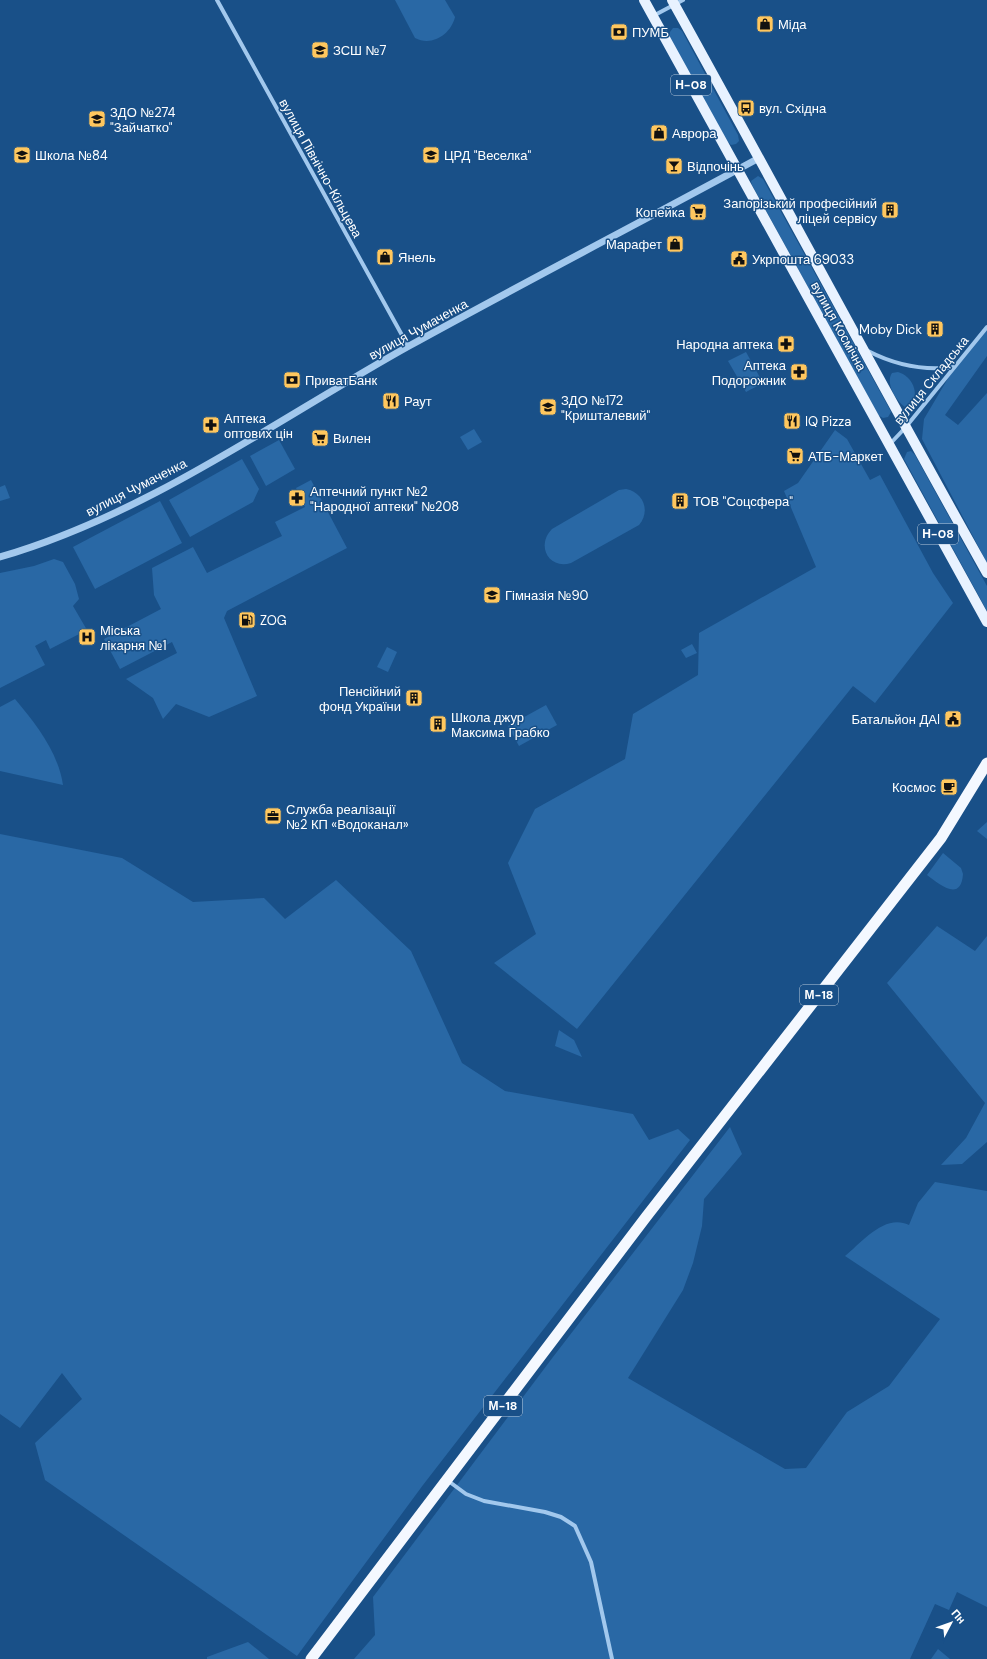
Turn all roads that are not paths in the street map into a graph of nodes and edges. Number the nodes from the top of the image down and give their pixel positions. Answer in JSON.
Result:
{"nodes":[{"id":1,"x":216,"y":0,"type":"edge"},
{"id":2,"x":644,"y":0,"type":"edge"},
{"id":3,"x":677,"y":1,"type":"edge"},
{"id":4,"x":653,"y":16,"type":"junction"},
{"id":5,"x":760,"y":158,"type":"junction"},
{"id":6,"x":738,"y":170,"type":"junction"},
{"id":7,"x":987,"y":327,"type":"edge"},
{"id":8,"x":408,"y":346,"type":"junction"},
{"id":9,"x":864,"y":349,"type":"junction"},
{"id":10,"x":954,"y":367,"type":"junction"},
{"id":11,"x":905,"y":428,"type":"junction"},
{"id":12,"x":889,"y":445,"type":"junction"},
{"id":13,"x":0,"y":557,"type":"edge"},
{"id":14,"x":987,"y":574,"type":"edge"},
{"id":15,"x":987,"y":622,"type":"edge"},
{"id":16,"x":987,"y":763,"type":"edge"},
{"id":17,"x":987,"y":774,"type":"edge"},
{"id":18,"x":974,"y":787,"type":"junction"},
{"id":19,"x":447,"y":1480,"type":"junction"},
{"id":20,"x":311,"y":1659,"type":"edge"},
{"id":21,"x":612,"y":1659,"type":"edge"}],
"edges":[{"from":1,"to":8,"type":"street","name":"вулиця Північно-Кільцева"},
{"from":2,"to":4,"type":"main road","name":"вулиця Космічна","number":"Н-08"},
{"from":3,"to":4,"type":"street"},
{"from":3,"to":5,"type":"main road","name":"вулиця Космічна","number":"Н-08"},
{"from":4,"to":6,"type":"main road","name":"вулиця Космічна","number":"Н-08"},
{"from":5,"to":6,"type":"street","name":"вулиця Чумаченка"},
{"from":5,"to":9,"type":"main road","name":"вулиця Космічна","number":"Н-08"},
{"from":6,"to":8,"type":"street","name":"вулиця Чумаченка"},
{"from":6,"to":12,"type":"main road","name":"вулиця Космічна","number":"Н-08"},
{"from":7,"to":10,"type":"street","name":"вулиця Складська"},
{"from":8,"to":13,"type":"street","name":"вулиця Чумаченка"},
{"from":9,"to":10,"type":"street"},
{"from":9,"to":11,"type":"main road","name":"вулиця Космічна","number":"Н-08"},
{"from":10,"to":11,"type":"street","name":"вулиця Складська"},
{"from":11,"to":12,"type":"street","name":"вулиця Складська"},
{"from":11,"to":14,"type":"main road","name":"вулиця Космічна","number":"Н-08"},
{"from":12,"to":15,"type":"main road","name":"вулиця Космічна","number":"Н-08"},
{"from":16,"to":18,"type":"highway","number":"М-18"},
{"from":17,"to":18,"type":"highway","number":"М-18"},
{"from":18,"to":19,"type":"highway","number":"М-18"},
{"from":19,"to":20,"type":"highway","number":"М-18"},
{"from":19,"to":21,"type":"street"}]}
